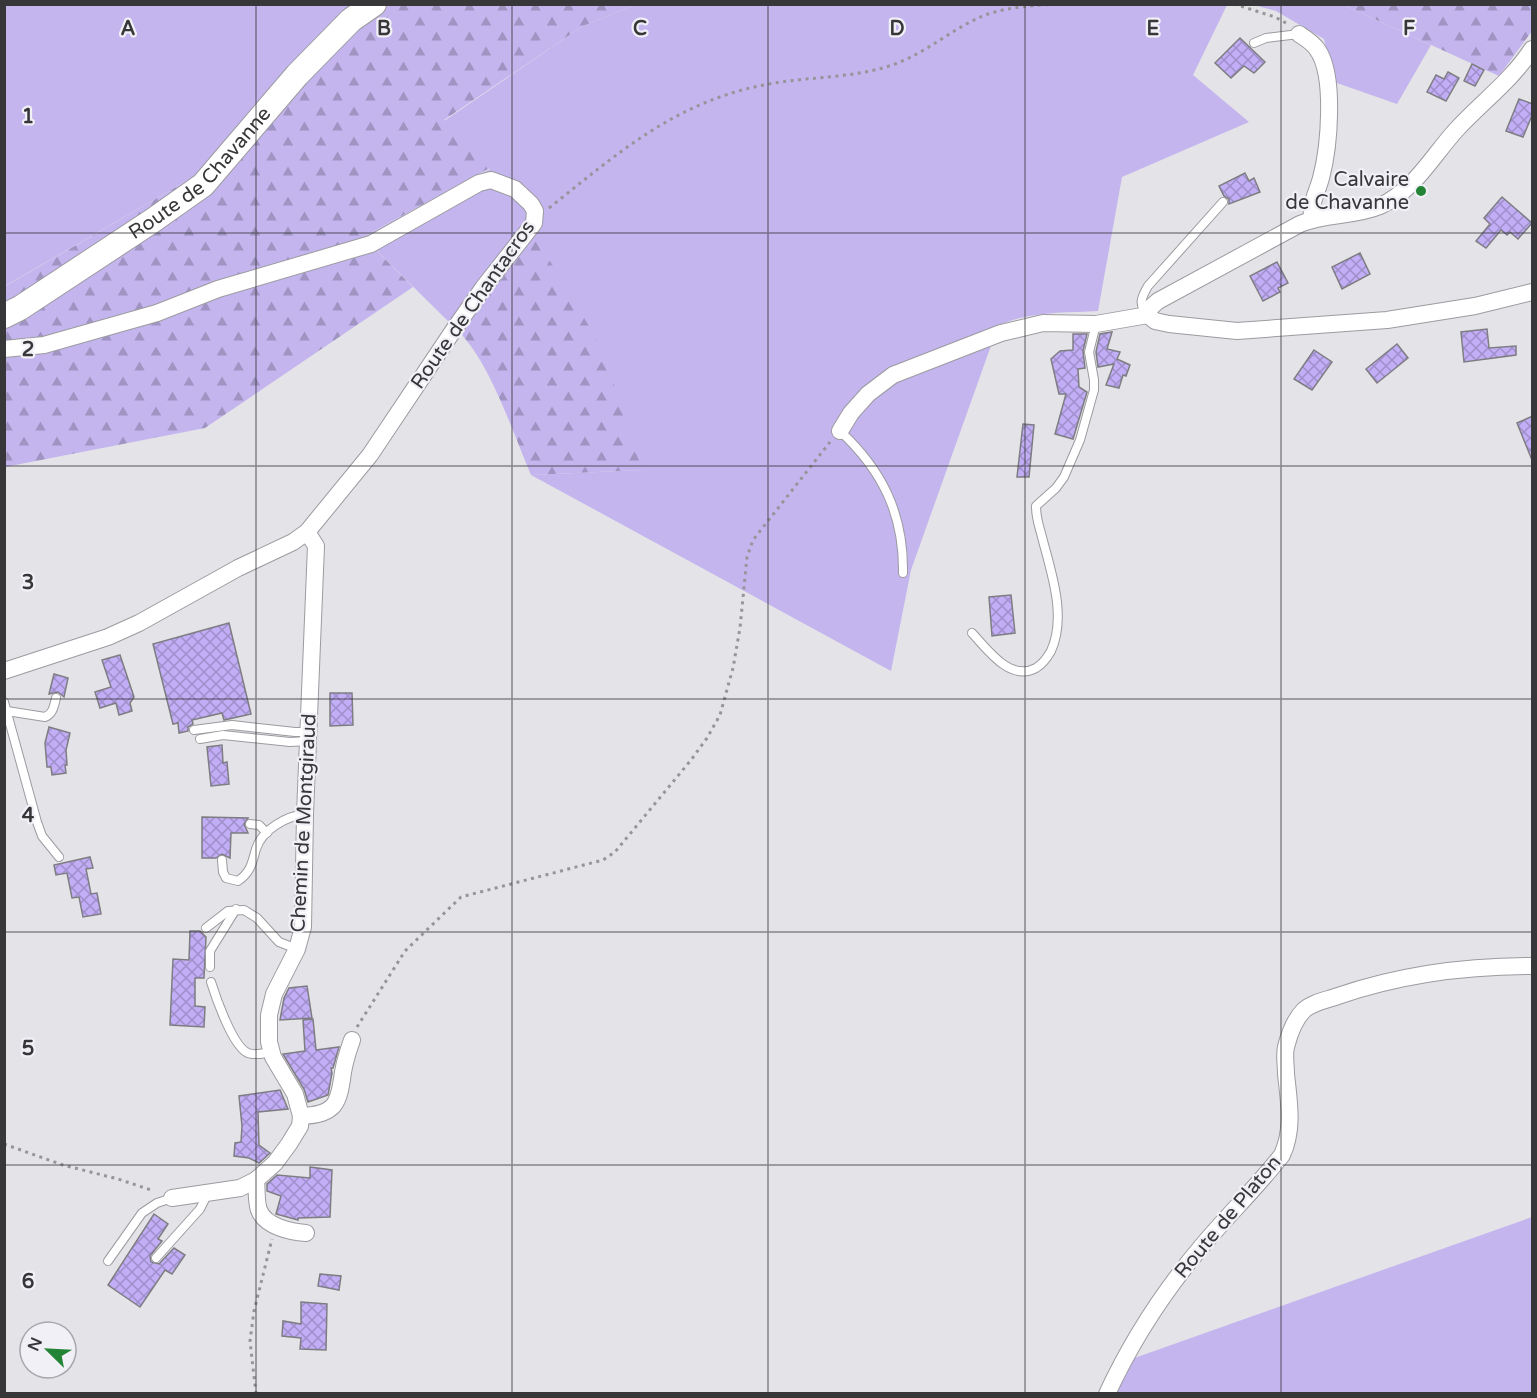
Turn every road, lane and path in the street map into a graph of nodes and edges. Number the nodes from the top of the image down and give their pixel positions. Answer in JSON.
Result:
{"nodes":[{"id":1,"x":374,"y":4,"type":"edge"},
{"id":2,"x":1064,"y":4,"type":"edge"},
{"id":3,"x":1234,"y":4,"type":"edge"},
{"id":4,"x":1299,"y":34,"type":"junction"},
{"id":5,"x":1254,"y":43,"type":"dead end"},
{"id":6,"x":1533,"y":49,"type":"edge"},
{"id":7,"x":1223,"y":202,"type":"dead end"},
{"id":8,"x":535,"y":211,"type":"junction"},
{"id":9,"x":1312,"y":219,"type":"junction"},
{"id":10,"x":1533,"y":292,"type":"edge"},
{"id":11,"x":1148,"y":315,"type":"junction"},
{"id":12,"x":4,"y":316,"type":"edge"},
{"id":13,"x":1096,"y":324,"type":"junction"},
{"id":14,"x":4,"y":349,"type":"edge"},
{"id":15,"x":840,"y":431,"type":"junction"},
{"id":16,"x":307,"y":532,"type":"junction"},
{"id":17,"x":903,"y":573,"type":"dead end"},
{"id":18,"x":972,"y":633,"type":"dead end"},
{"id":19,"x":4,"y":671,"type":"edge"},
{"id":20,"x":56,"y":698,"type":"dead end"},
{"id":21,"x":6,"y":707,"type":"edge"},
{"id":22,"x":194,"y":730,"type":"dead end"},
{"id":23,"x":309,"y":736,"type":"junction"},
{"id":24,"x":200,"y":739,"type":"dead end"},
{"id":25,"x":305,"y":814,"type":"junction"},
{"id":26,"x":250,"y":824,"type":"dead end"},
{"id":27,"x":267,"y":833,"type":"junction"},
{"id":28,"x":59,"y":857,"type":"dead end"},
{"id":29,"x":222,"y":860,"type":"dead end"},
{"id":30,"x":236,"y":909,"type":"junction"},
{"id":31,"x":206,"y":928,"type":"dead end"},
{"id":32,"x":297,"y":949,"type":"junction"},
{"id":33,"x":1533,"y":966,"type":"edge"},
{"id":34,"x":210,"y":968,"type":"dead end"},
{"id":35,"x":211,"y":982,"type":"dead end"},
{"id":36,"x":352,"y":1040,"type":"joint"},
{"id":37,"x":272,"y":1052,"type":"junction"},
{"id":38,"x":301,"y":1116,"type":"junction"},
{"id":39,"x":4,"y":1144,"type":"edge"},
{"id":40,"x":256,"y":1180,"type":"junction"},
{"id":41,"x":207,"y":1195,"type":"junction"},
{"id":42,"x":172,"y":1198,"type":"junction"},
{"id":43,"x":278,"y":1226,"type":"junction"},
{"id":44,"x":306,"y":1233,"type":"dead end"},
{"id":45,"x":156,"y":1258,"type":"dead end"},
{"id":46,"x":108,"y":1261,"type":"dead end"},
{"id":47,"x":256,"y":1394,"type":"edge"},
{"id":48,"x":1107,"y":1394,"type":"edge"}],
"edges":[{"from":1,"to":12,"type":"main road","name":"Route de Chavanne"},
{"from":2,"to":8,"type":"path"},
{"from":3,"to":4,"type":"path"},
{"from":4,"to":5,"type":"lane"},
{"from":4,"to":9,"type":"street"},
{"from":6,"to":9,"type":"street"},
{"from":7,"to":11,"type":"lane"},
{"from":8,"to":14,"type":"street","name":"Route de Chantacros"},
{"from":8,"to":16,"type":"street","name":"Route de Chantacros"},
{"from":9,"to":11,"type":"street"},
{"from":10,"to":11,"type":"street"},
{"from":11,"to":13,"type":"street"},
{"from":13,"to":15,"type":"street"},
{"from":13,"to":18,"type":"lane"},
{"from":15,"to":17,"type":"lane"},
{"from":15,"to":36,"type":"path"},
{"from":16,"to":19,"type":"street","name":"Route de Chantacros"},
{"from":16,"to":23,"type":"street","name":"Chemin de Montgiraud"},
{"from":20,"to":21,"type":"lane"},
{"from":21,"to":28,"type":"lane"},
{"from":22,"to":23,"type":"lane"},
{"from":23,"to":24,"type":"lane"},
{"from":23,"to":25,"type":"street","name":"Chemin de Montgiraud"},
{"from":25,"to":27,"type":"lane"},
{"from":25,"to":32,"type":"street","name":"Chemin de Montgiraud"},
{"from":26,"to":27,"type":"lane"},
{"from":27,"to":29,"type":"lane"},
{"from":30,"to":31,"type":"lane"},
{"from":30,"to":32,"type":"lane"},
{"from":30,"to":34,"type":"lane"},
{"from":32,"to":37,"type":"street","name":"Chemin de Montgiraud"},
{"from":33,"to":48,"type":"street","name":"Route de Platon"},
{"from":35,"to":37,"type":"lane"},
{"from":36,"to":38,"type":"street"},
{"from":37,"to":38,"type":"street","name":"Chemin de Montgiraud"},
{"from":38,"to":40,"type":"street"},
{"from":39,"to":42,"type":"path"},
{"from":40,"to":41,"type":"street"},
{"from":40,"to":43,"type":"street"},
{"from":41,"to":42,"type":"street"},
{"from":41,"to":45,"type":"lane"},
{"from":42,"to":46,"type":"lane"},
{"from":43,"to":44,"type":"street"},
{"from":43,"to":47,"type":"path"}]}
